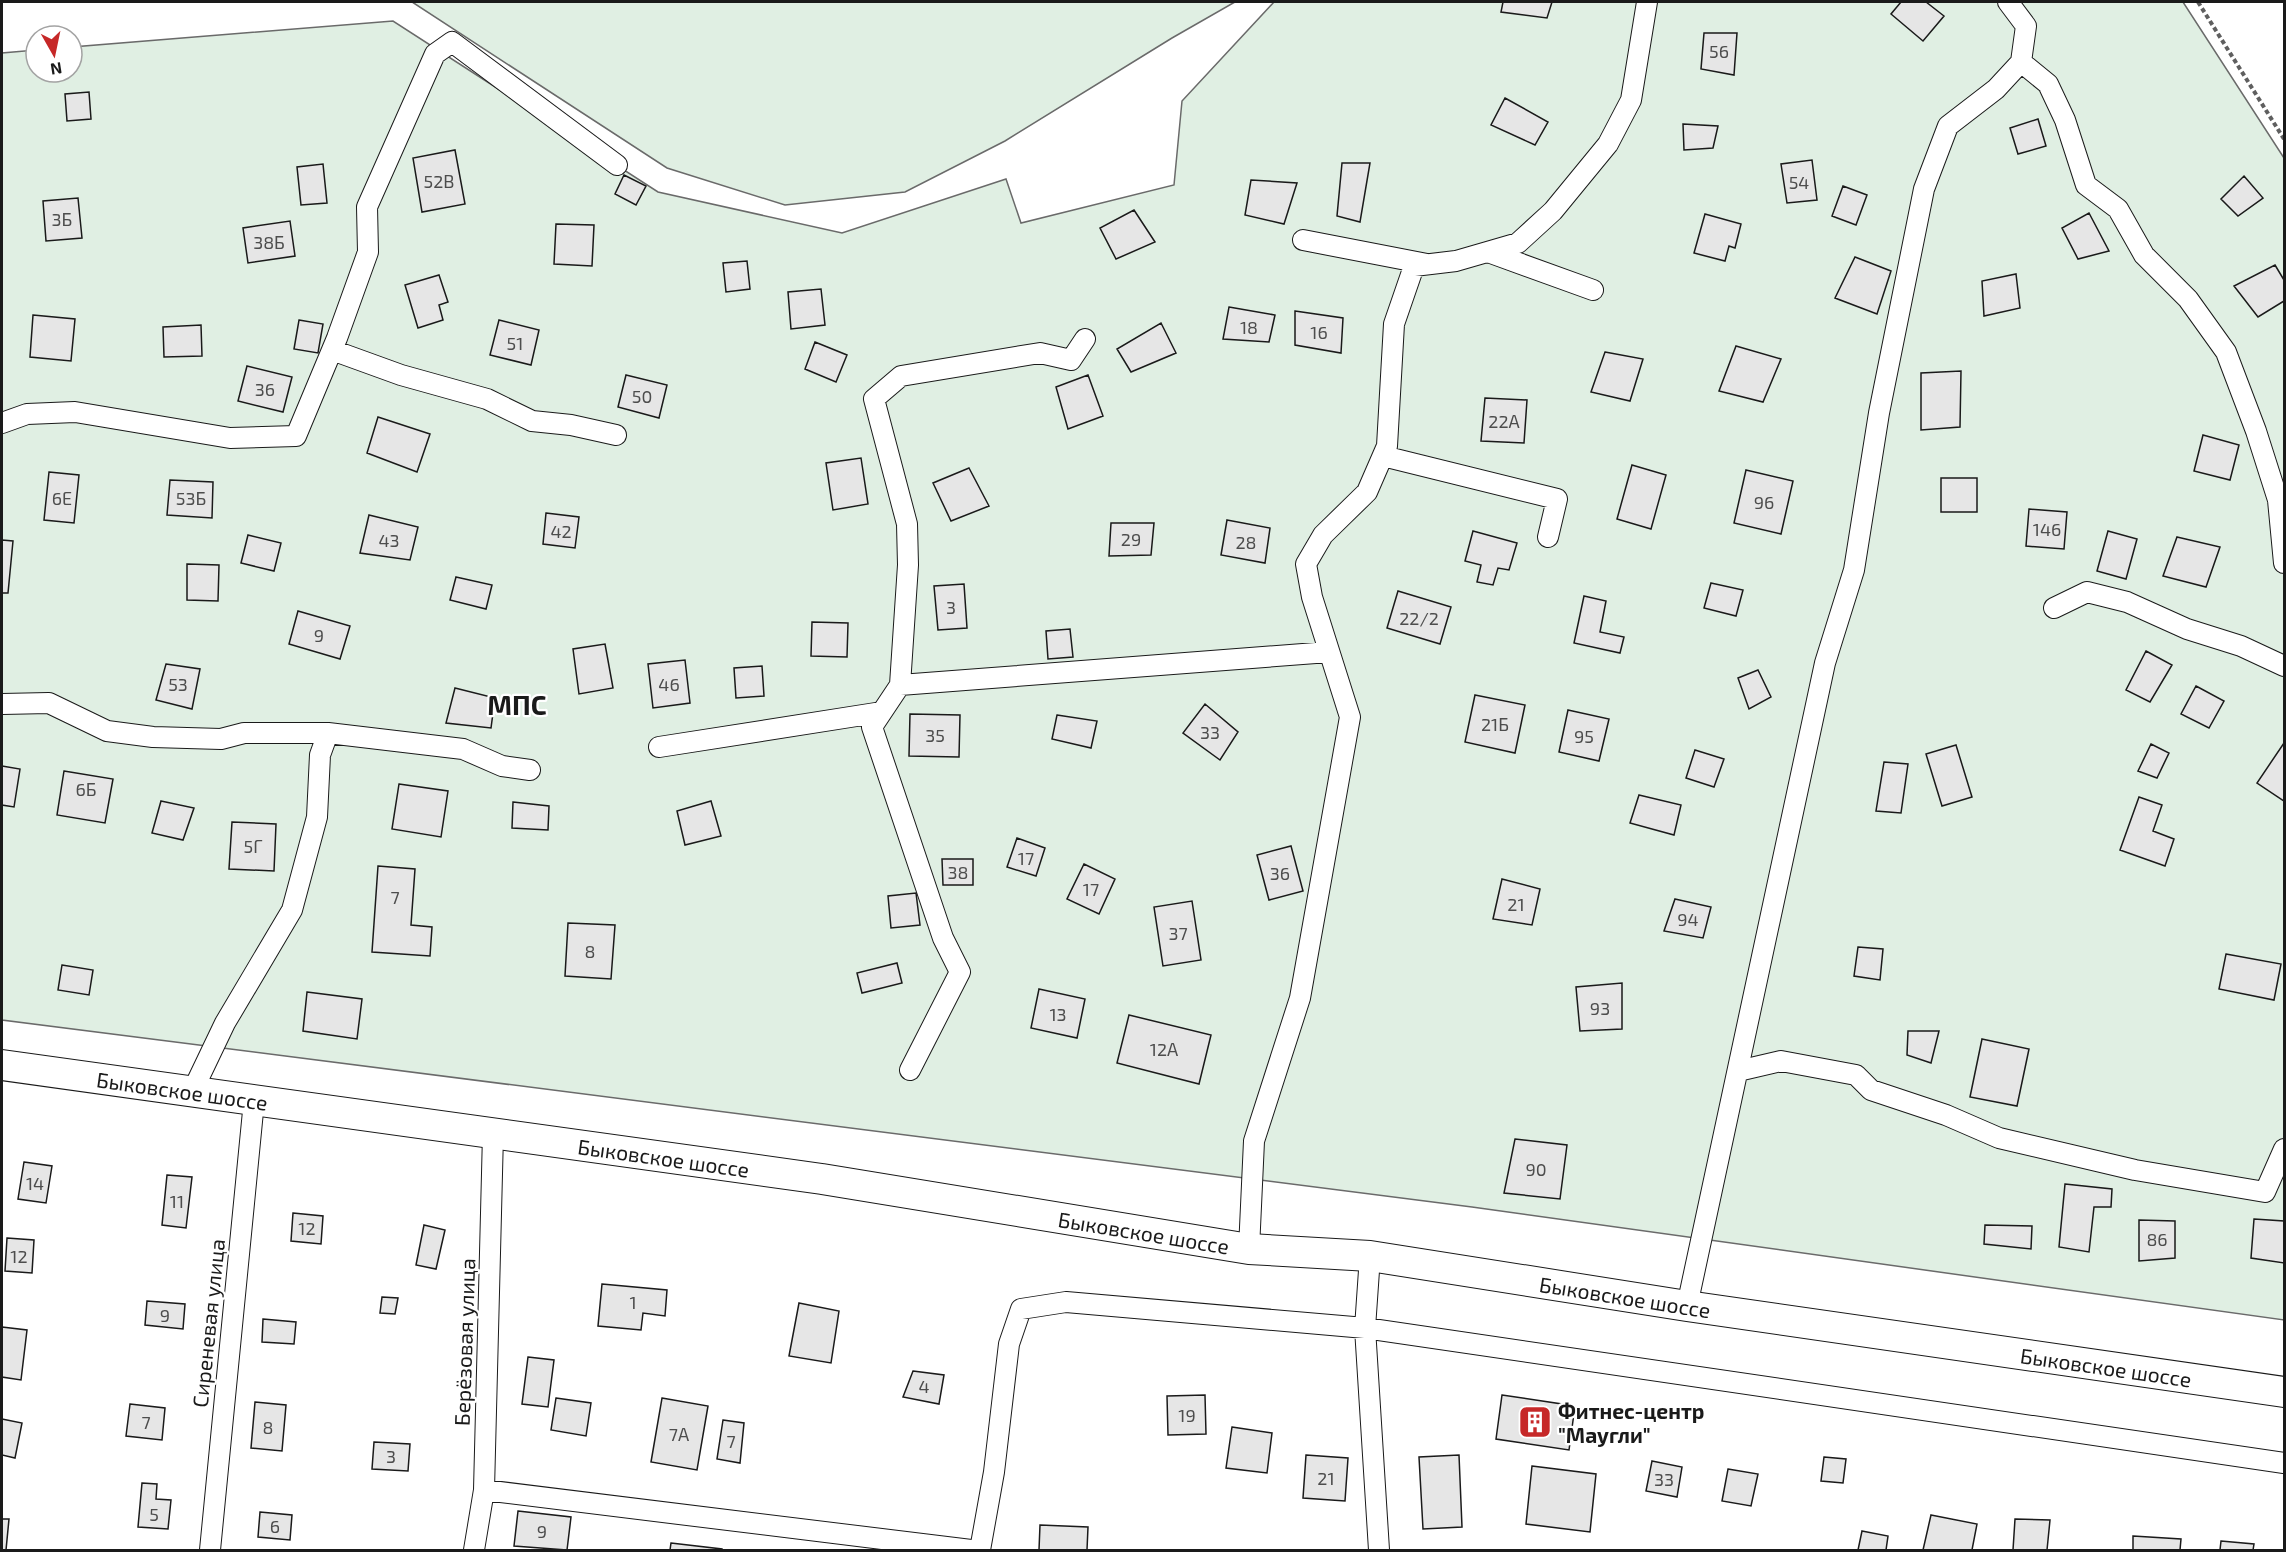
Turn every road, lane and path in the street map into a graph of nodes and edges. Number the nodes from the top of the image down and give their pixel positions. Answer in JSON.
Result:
{"nodes":[{"id":1,"x":1647,"y":2,"type":"edge"},
{"id":2,"x":2008,"y":2,"type":"edge"},
{"id":3,"x":2198,"y":2,"type":"edge"},
{"id":4,"x":2021,"y":62,"type":"junction"},
{"id":5,"x":2284,"y":139,"type":"edge"},
{"id":6,"x":616,"y":165,"type":"dead end"},
{"id":7,"x":1303,"y":240,"type":"dead end"},
{"id":8,"x":1488,"y":252,"type":"junction"},
{"id":9,"x":1430,"y":264,"type":"junction"},
{"id":10,"x":1593,"y":290,"type":"dead end"},
{"id":11,"x":1085,"y":339,"type":"dead end"},
{"id":12,"x":332,"y":350,"type":"junction"},
{"id":13,"x":2,"y":423,"type":"edge"},
{"id":14,"x":616,"y":435,"type":"dead end"},
{"id":15,"x":1383,"y":456,"type":"junction"},
{"id":16,"x":1548,"y":537,"type":"dead end"},
{"id":17,"x":2284,"y":563,"type":"edge"},
{"id":18,"x":2054,"y":608,"type":"dead end"},
{"id":19,"x":1329,"y":652,"type":"junction"},
{"id":20,"x":2284,"y":666,"type":"edge"},
{"id":21,"x":900,"y":685,"type":"junction"},
{"id":22,"x":2,"y":704,"type":"edge"},
{"id":23,"x":882,"y":712,"type":"junction"},
{"id":24,"x":328,"y":733,"type":"junction"},
{"id":25,"x":659,"y":747,"type":"dead end"},
{"id":26,"x":530,"y":770,"type":"dead end"},
{"id":27,"x":2,"y":1065,"type":"edge"},
{"id":28,"x":910,"y":1070,"type":"dead end"},
{"id":29,"x":1738,"y":1071,"type":"junction"},
{"id":30,"x":192,"y":1092,"type":"junction"},
{"id":31,"x":254,"y":1101,"type":"junction"},
{"id":32,"x":493,"y":1134,"type":"junction"},
{"id":33,"x":2284,"y":1149,"type":"edge"},
{"id":34,"x":1249,"y":1249,"type":"junction"},
{"id":35,"x":1370,"y":1256,"type":"junction"},
{"id":36,"x":1688,"y":1306,"type":"junction"},
{"id":37,"x":1365,"y":1328,"type":"junction"},
{"id":38,"x":2284,"y":1392,"type":"edge"},
{"id":39,"x":2284,"y":1462,"type":"edge"},
{"id":40,"x":484,"y":1490,"type":"junction"},
{"id":41,"x":210,"y":1551,"type":"edge"},
{"id":42,"x":474,"y":1551,"type":"edge"},
{"id":43,"x":971,"y":1551,"type":"edge"},
{"id":44,"x":980,"y":1551,"type":"edge"},
{"id":45,"x":1379,"y":1551,"type":"edge"}],
"edges":[{"from":1,"to":8,"type":"street"},
{"from":2,"to":4,"type":"street"},
{"from":3,"to":5,"type":"path"},
{"from":4,"to":17,"type":"street"},
{"from":4,"to":29,"type":"street"},
{"from":6,"to":12,"type":"street"},
{"from":7,"to":9,"type":"street"},
{"from":8,"to":9,"type":"street"},
{"from":8,"to":10,"type":"street"},
{"from":9,"to":15,"type":"street"},
{"from":11,"to":21,"type":"street"},
{"from":12,"to":13,"type":"street"},
{"from":12,"to":14,"type":"street"},
{"from":15,"to":16,"type":"street"},
{"from":15,"to":19,"type":"street"},
{"from":18,"to":20,"type":"street"},
{"from":19,"to":21,"type":"street"},
{"from":19,"to":34,"type":"street"},
{"from":21,"to":23,"type":"street"},
{"from":22,"to":24,"type":"street"},
{"from":23,"to":25,"type":"street"},
{"from":23,"to":28,"type":"street"},
{"from":24,"to":26,"type":"street"},
{"from":24,"to":30,"type":"street"},
{"from":27,"to":30,"type":"main road","name":"Быковское шоссе"},
{"from":29,"to":33,"type":"street"},
{"from":29,"to":36,"type":"street"},
{"from":30,"to":31,"type":"main road","name":"Быковское шоссе"},
{"from":31,"to":32,"type":"main road","name":"Быковское шоссе"},
{"from":31,"to":41,"type":"street","name":"Сиреневая улица"},
{"from":32,"to":34,"type":"main road","name":"Быковское шоссе"},
{"from":32,"to":40,"type":"street","name":"Берёзовая улица"},
{"from":34,"to":35,"type":"main road","name":"Быковское шоссе"},
{"from":35,"to":36,"type":"main road","name":"Быковское шоссе"},
{"from":35,"to":37,"type":"street"},
{"from":36,"to":38,"type":"main road","name":"Быковское шоссе"},
{"from":37,"to":39,"type":"street"},
{"from":37,"to":44,"type":"street"},
{"from":37,"to":45,"type":"street"},
{"from":40,"to":42,"type":"street","name":"Берёзовая улица"},
{"from":40,"to":43,"type":"street"}]}
